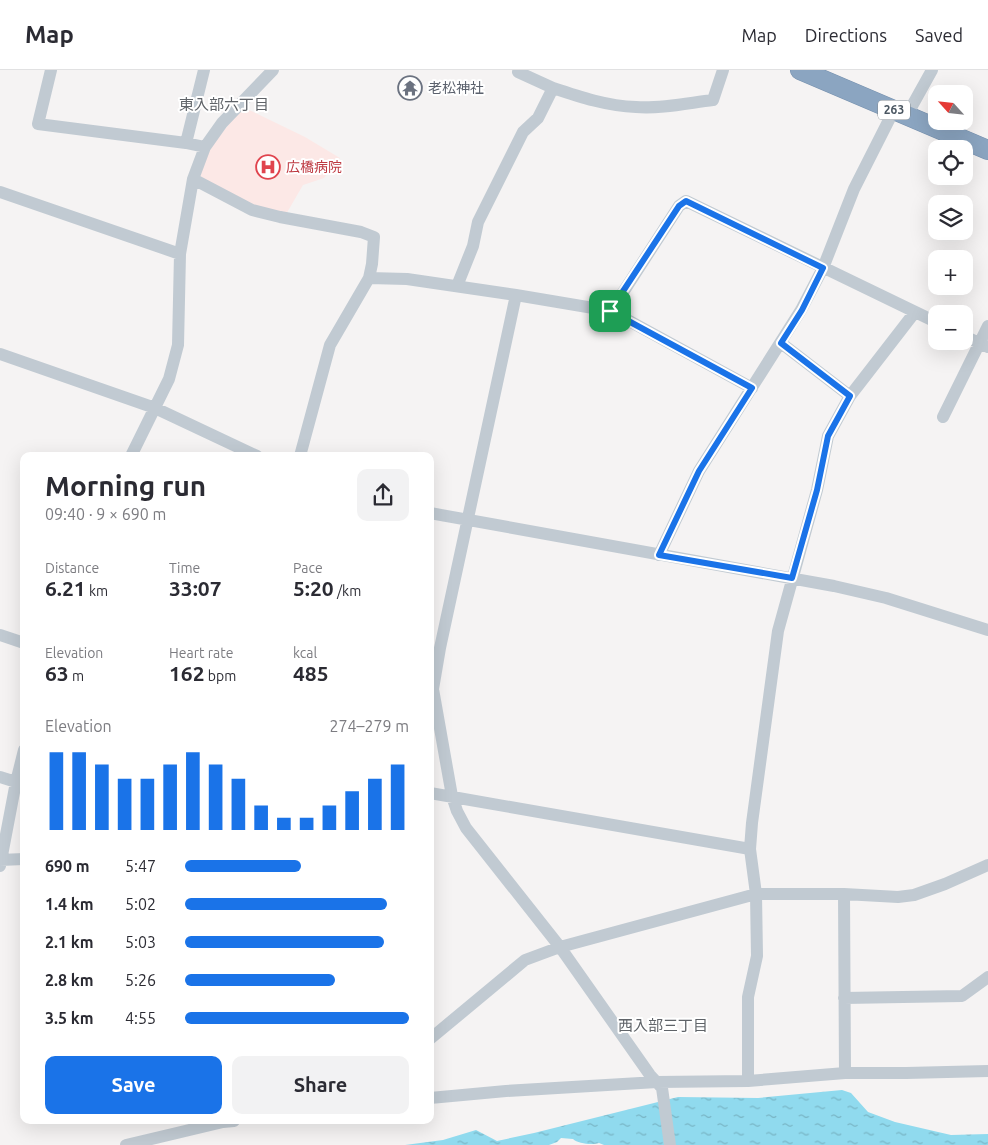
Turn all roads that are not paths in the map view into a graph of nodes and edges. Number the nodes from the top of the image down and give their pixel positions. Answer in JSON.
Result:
{"nodes":[{"id":1,"x":50,"y":70,"type":"edge"},
{"id":2,"x":204,"y":70,"type":"edge"},
{"id":3,"x":273,"y":70,"type":"edge"},
{"id":4,"x":723,"y":70,"type":"edge"},
{"id":5,"x":800,"y":70,"type":"edge"},
{"id":6,"x":932,"y":70,"type":"edge"},
{"id":7,"x":516,"y":71,"type":"edge"},
{"id":8,"x":553,"y":88,"type":"junction"},
{"id":9,"x":900,"y":112,"type":"junction"},
{"id":10,"x":186,"y":143,"type":"junction"},
{"id":11,"x":204,"y":147,"type":"junction"},
{"id":12,"x":988,"y":150,"type":"edge"},
{"id":13,"x":193,"y":179,"type":"junction"},
{"id":14,"x":0,"y":192,"type":"edge"},
{"id":15,"x":180,"y":254,"type":"junction"},
{"id":16,"x":823,"y":268,"type":"junction"},
{"id":17,"x":369,"y":278,"type":"junction"},
{"id":18,"x":458,"y":286,"type":"junction"},
{"id":19,"x":516,"y":294,"type":"junction"},
{"id":20,"x":610,"y":311,"type":"junction"},
{"id":21,"x":915,"y":312,"type":"junction"},
{"id":22,"x":928,"y":318,"type":"edge"},
{"id":23,"x":988,"y":326,"type":"edge"},
{"id":24,"x":781,"y":343,"type":"junction"},
{"id":25,"x":984,"y":345,"type":"edge"},
{"id":26,"x":0,"y":354,"type":"edge"},
{"id":27,"x":752,"y":388,"type":"junction"},
{"id":28,"x":850,"y":396,"type":"junction"},
{"id":29,"x":156,"y":408,"type":"junction"},
{"id":30,"x":943,"y":416,"type":"dead end"},
{"id":31,"x":133,"y":452,"type":"edge"},
{"id":32,"x":249,"y":452,"type":"edge"},
{"id":33,"x":301,"y":452,"type":"edge"},
{"id":34,"x":434,"y":514,"type":"edge"},
{"id":35,"x":467,"y":521,"type":"junction"},
{"id":36,"x":659,"y":555,"type":"junction"},
{"id":37,"x":792,"y":578,"type":"junction"},
{"id":38,"x":988,"y":630,"type":"edge"},
{"id":39,"x":0,"y":635,"type":"edge"},
{"id":40,"x":20,"y":642,"type":"edge"},
{"id":41,"x":434,"y":683,"type":"edge"},
{"id":42,"x":434,"y":695,"type":"edge"},
{"id":43,"x":20,"y":766,"type":"edge"},
{"id":44,"x":0,"y":777,"type":"edge"},
{"id":45,"x":16,"y":782,"type":"junction"},
{"id":46,"x":434,"y":794,"type":"edge"},
{"id":47,"x":452,"y":796,"type":"junction"},
{"id":48,"x":2,"y":846,"type":"edge"},
{"id":49,"x":750,"y":849,"type":"junction"},
{"id":50,"x":20,"y":860,"type":"edge"},
{"id":51,"x":0,"y":862,"type":"edge"},
{"id":52,"x":988,"y":865,"type":"edge"},
{"id":53,"x":756,"y":894,"type":"junction"},
{"id":54,"x":844,"y":894,"type":"junction"},
{"id":55,"x":560,"y":947,"type":"junction"},
{"id":56,"x":988,"y":977,"type":"edge"},
{"id":57,"x":844,"y":998,"type":"junction"},
{"id":58,"x":434,"y":1036,"type":"edge"},
{"id":59,"x":988,"y":1071,"type":"edge"},
{"id":60,"x":845,"y":1073,"type":"junction"},
{"id":61,"x":748,"y":1081,"type":"junction"},
{"id":62,"x":659,"y":1085,"type":"junction"},
{"id":63,"x":434,"y":1098,"type":"edge"},
{"id":64,"x":218,"y":1124,"type":"edge"},
{"id":65,"x":126,"y":1145,"type":"edge"},
{"id":66,"x":670,"y":1145,"type":"edge"}],
"edges":[{"from":1,"to":10,"type":"street"},
{"from":2,"to":10,"type":"street"},
{"from":3,"to":11,"type":"street"},
{"from":4,"to":8,"type":"street"},
{"from":5,"to":9,"type":"highway","number":"263"},
{"from":6,"to":9,"type":"street"},
{"from":7,"to":8,"type":"street"},
{"from":8,"to":18,"type":"street"},
{"from":9,"to":12,"type":"highway","number":"263"},
{"from":9,"to":16,"type":"street"},
{"from":10,"to":11,"type":"street"},
{"from":11,"to":13,"type":"street"},
{"from":13,"to":15,"type":"street"},
{"from":13,"to":17,"type":"street"},
{"from":14,"to":15,"type":"street"},
{"from":15,"to":29,"type":"street"},
{"from":16,"to":20,"type":"street"},
{"from":16,"to":21,"type":"street"},
{"from":16,"to":24,"type":"street"},
{"from":17,"to":18,"type":"street"},
{"from":17,"to":33,"type":"street"},
{"from":18,"to":19,"type":"street"},
{"from":19,"to":20,"type":"street"},
{"from":19,"to":35,"type":"street"},
{"from":20,"to":27,"type":"street"},
{"from":21,"to":22,"type":"street"},
{"from":21,"to":28,"type":"street"},
{"from":23,"to":25,"type":"street"},
{"from":24,"to":27,"type":"street"},
{"from":24,"to":28,"type":"street"},
{"from":25,"to":30,"type":"street"},
{"from":26,"to":29,"type":"street"},
{"from":27,"to":36,"type":"street"},
{"from":28,"to":37,"type":"street"},
{"from":29,"to":31,"type":"street"},
{"from":29,"to":32,"type":"street"},
{"from":34,"to":35,"type":"street"},
{"from":35,"to":36,"type":"street"},
{"from":35,"to":41,"type":"street"},
{"from":36,"to":37,"type":"street"},
{"from":37,"to":38,"type":"street"},
{"from":37,"to":49,"type":"street"},
{"from":39,"to":40,"type":"street"},
{"from":42,"to":47,"type":"street"},
{"from":43,"to":45,"type":"street"},
{"from":44,"to":45,"type":"street"},
{"from":45,"to":48,"type":"street"},
{"from":46,"to":47,"type":"street"},
{"from":47,"to":49,"type":"street"},
{"from":47,"to":55,"type":"street"},
{"from":48,"to":51,"type":"street"},
{"from":49,"to":53,"type":"street"},
{"from":50,"to":51,"type":"street"},
{"from":52,"to":54,"type":"street"},
{"from":53,"to":54,"type":"street"},
{"from":53,"to":55,"type":"street"},
{"from":53,"to":61,"type":"street"},
{"from":54,"to":57,"type":"street"},
{"from":55,"to":58,"type":"street"},
{"from":55,"to":62,"type":"street"},
{"from":56,"to":57,"type":"street"},
{"from":57,"to":60,"type":"street"},
{"from":59,"to":60,"type":"street"},
{"from":60,"to":61,"type":"street"},
{"from":61,"to":62,"type":"street"},
{"from":62,"to":63,"type":"street"},
{"from":62,"to":66,"type":"street"},
{"from":64,"to":65,"type":"street"}]}
